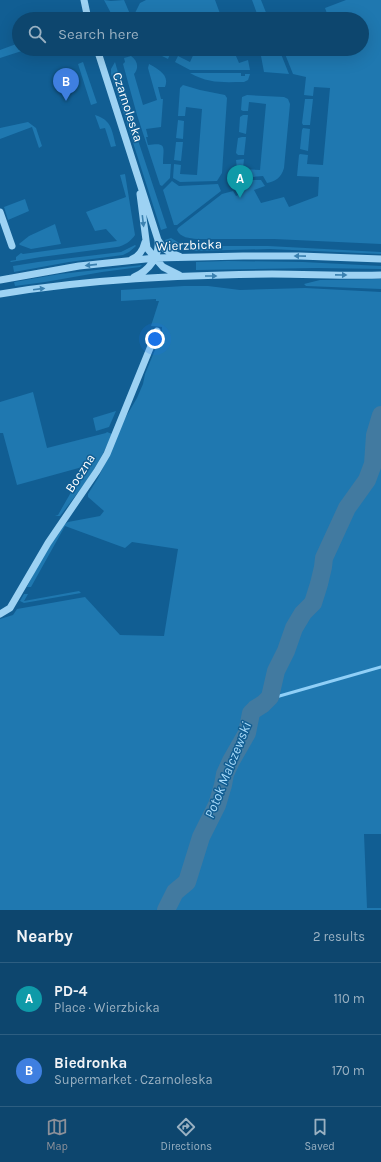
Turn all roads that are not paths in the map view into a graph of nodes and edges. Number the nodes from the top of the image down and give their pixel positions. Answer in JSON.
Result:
{"nodes":[{"id":1,"x":84,"y":0,"type":"edge"},
{"id":2,"x":87,"y":12,"type":"edge"},
{"id":3,"x":99,"y":56,"type":"edge"},
{"id":4,"x":136,"y":172,"type":"junction"},
{"id":5,"x":0,"y":212,"type":"edge"},
{"id":6,"x":158,"y":240,"type":"junction"},
{"id":7,"x":145,"y":242,"type":"junction"},
{"id":8,"x":12,"y":246,"type":"dead end"},
{"id":9,"x":154,"y":258,"type":"junction"},
{"id":10,"x":184,"y":258,"type":"junction"},
{"id":11,"x":381,"y":259,"type":"edge"},
{"id":12,"x":130,"y":260,"type":"junction"},
{"id":13,"x":381,"y":275,"type":"edge"},
{"id":14,"x":184,"y":276,"type":"junction"},
{"id":15,"x":130,"y":279,"type":"junction"},
{"id":16,"x":0,"y":280,"type":"edge"},
{"id":17,"x":0,"y":294,"type":"edge"},
{"id":18,"x":157,"y":331,"type":"dead end"},
{"id":19,"x":0,"y":614,"type":"edge"}],
"edges":[{"from":1,"to":2,"type":"street"},
{"from":3,"to":4,"type":"street","name":"Czarnoleska"},
{"from":4,"to":6,"type":"street","name":"Czarnoleska"},
{"from":4,"to":7,"type":"street","name":"Czarnoleska","one_way":true},
{"from":5,"to":8,"type":"street"},
{"from":6,"to":9,"type":"street"},
{"from":6,"to":10,"type":"street"},
{"from":7,"to":9,"type":"street","name":"Czarnoleska"},
{"from":7,"to":12,"type":"street"},
{"from":9,"to":10,"type":"street","name":"Wierzbicka"},
{"from":9,"to":12,"type":"street","name":"Wierzbicka"},
{"from":9,"to":14,"type":"street","name":"Czarnoleska"},
{"from":9,"to":15,"type":"street"},
{"from":11,"to":10,"type":"street","name":"Wierzbicka","one_way":true},
{"from":12,"to":16,"type":"street","name":"Wierzbicka","one_way":true},
{"from":14,"to":13,"type":"street","one_way":true},
{"from":14,"to":15,"type":"street"},
{"from":17,"to":15,"type":"street","one_way":true},
{"from":18,"to":19,"type":"street","name":"Boczna"}]}
